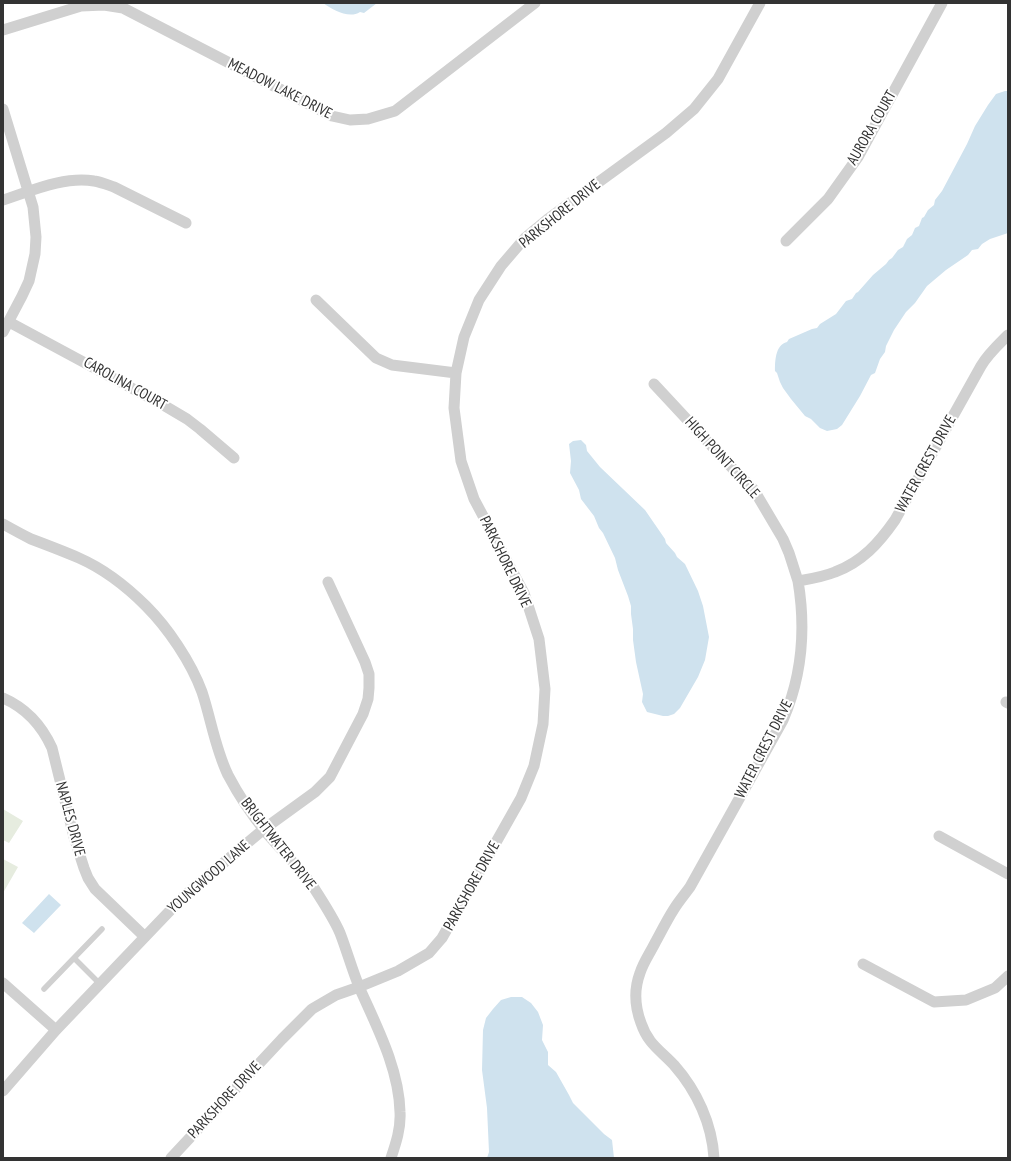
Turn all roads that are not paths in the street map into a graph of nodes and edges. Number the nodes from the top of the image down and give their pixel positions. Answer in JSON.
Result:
{"nodes":[{"id":1,"x":535,"y":3,"type":"edge"},
{"id":2,"x":760,"y":3,"type":"edge"},
{"id":3,"x":942,"y":3,"type":"edge"},
{"id":4,"x":3,"y":30,"type":"edge"},
{"id":5,"x":3,"y":108,"type":"edge"},
{"id":6,"x":29,"y":191,"type":"junction"},
{"id":7,"x":3,"y":200,"type":"edge"},
{"id":8,"x":186,"y":223,"type":"dead end"},
{"id":9,"x":786,"y":242,"type":"dead end"},
{"id":10,"x":316,"y":300,"type":"dead end"},
{"id":11,"x":9,"y":322,"type":"junction"},
{"id":12,"x":3,"y":332,"type":"edge"},
{"id":13,"x":1008,"y":335,"type":"edge"},
{"id":14,"x":456,"y":373,"type":"junction"},
{"id":15,"x":654,"y":384,"type":"dead end"},
{"id":16,"x":234,"y":458,"type":"dead end"},
{"id":17,"x":3,"y":524,"type":"edge"},
{"id":18,"x":328,"y":582,"type":"dead end"},
{"id":19,"x":798,"y":582,"type":"junction"},
{"id":20,"x":3,"y":698,"type":"edge"},
{"id":21,"x":264,"y":829,"type":"junction"},
{"id":22,"x":938,"y":836,"type":"dead end"},
{"id":23,"x":1008,"y":874,"type":"edge"},
{"id":24,"x":102,"y":929,"type":"dead end"},
{"id":25,"x":145,"y":937,"type":"junction"},
{"id":26,"x":74,"y":958,"type":"junction"},
{"id":27,"x":863,"y":964,"type":"dead end"},
{"id":28,"x":1008,"y":976,"type":"edge"},
{"id":29,"x":3,"y":983,"type":"edge"},
{"id":30,"x":100,"y":984,"type":"junction"},
{"id":31,"x":359,"y":987,"type":"junction"},
{"id":32,"x":44,"y":989,"type":"dead end"},
{"id":33,"x":56,"y":1030,"type":"junction"},
{"id":34,"x":3,"y":1091,"type":"edge"},
{"id":35,"x":171,"y":1158,"type":"edge"},
{"id":36,"x":391,"y":1158,"type":"edge"},
{"id":37,"x":714,"y":1158,"type":"edge"}],
"edges":[{"from":1,"to":4,"type":"street","name":"MEADOW LAKE DRIVE"},
{"from":2,"to":14,"type":"street","name":"PARKSHORE DRIVE"},
{"from":3,"to":9,"type":"street","name":"AURORA COURT"},
{"from":5,"to":6,"type":"street"},
{"from":6,"to":7,"type":"street"},
{"from":6,"to":8,"type":"street"},
{"from":6,"to":11,"type":"street"},
{"from":10,"to":14,"type":"street"},
{"from":11,"to":12,"type":"street"},
{"from":11,"to":16,"type":"street","name":"CAROLINA COURT"},
{"from":13,"to":19,"type":"street","name":"WATER CREST DRIVE"},
{"from":14,"to":31,"type":"street","name":"PARKSHORE DRIVE"},
{"from":15,"to":19,"type":"street","name":"HIGH POINT CIRCLE"},
{"from":17,"to":21,"type":"street","name":"BRIGHTWATER DRIVE"},
{"from":18,"to":21,"type":"street","name":"YOUNGWOOD LANE"},
{"from":19,"to":37,"type":"street","name":"WATER CREST DRIVE"},
{"from":20,"to":25,"type":"street","name":"NAPLES DRIVE"},
{"from":21,"to":25,"type":"street","name":"YOUNGWOOD LANE"},
{"from":21,"to":31,"type":"street","name":"BRIGHTWATER DRIVE"},
{"from":22,"to":23,"type":"street"},
{"from":24,"to":26,"type":"lane"},
{"from":25,"to":30,"type":"street","name":"YOUNGWOOD LANE"},
{"from":26,"to":30,"type":"lane"},
{"from":26,"to":32,"type":"lane"},
{"from":27,"to":28,"type":"street"},
{"from":29,"to":33,"type":"street"},
{"from":30,"to":33,"type":"street","name":"YOUNGWOOD LANE"},
{"from":31,"to":35,"type":"street","name":"PARKSHORE DRIVE"},
{"from":31,"to":36,"type":"street","name":"BRIGHTWATER DRIVE"},
{"from":33,"to":34,"type":"street","name":"YOUNGWOOD LANE"}]}
